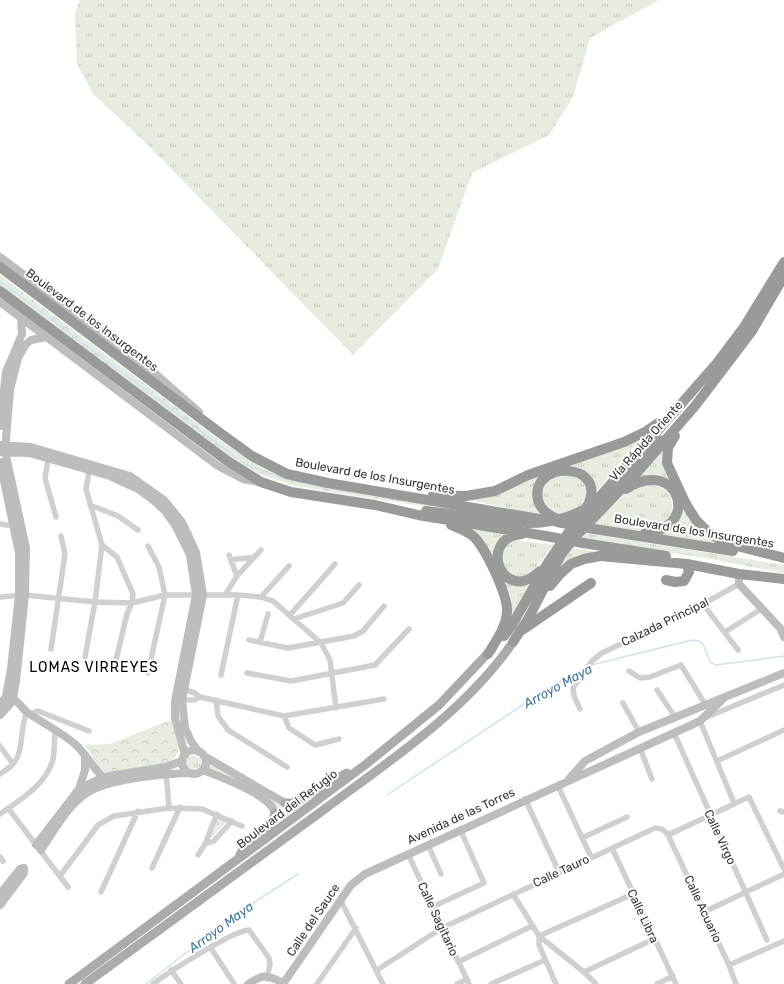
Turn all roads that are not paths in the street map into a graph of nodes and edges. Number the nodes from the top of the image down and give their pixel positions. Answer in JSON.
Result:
{"nodes":[{"id":1,"x":0,"y":257,"type":"edge"},
{"id":2,"x":784,"y":262,"type":"edge"},
{"id":3,"x":0,"y":267,"type":"edge"},
{"id":4,"x":784,"y":276,"type":"edge"},
{"id":5,"x":0,"y":291,"type":"edge"},
{"id":6,"x":0,"y":302,"type":"edge"},
{"id":7,"x":21,"y":318,"type":"junction"},
{"id":8,"x":47,"y":337,"type":"junction"},
{"id":9,"x":725,"y":369,"type":"junction"},
{"id":10,"x":686,"y":398,"type":"junction"},
{"id":11,"x":695,"y":406,"type":"junction"},
{"id":12,"x":4,"y":415,"type":"junction"},
{"id":13,"x":0,"y":426,"type":"edge"},
{"id":14,"x":216,"y":430,"type":"junction"},
{"id":15,"x":2,"y":448,"type":"edge"},
{"id":16,"x":48,"y":459,"type":"junction"},
{"id":17,"x":0,"y":462,"type":"edge"},
{"id":18,"x":90,"y":467,"type":"junction"},
{"id":19,"x":261,"y":482,"type":"junction"},
{"id":20,"x":381,"y":492,"type":"junction"},
{"id":21,"x":613,"y":498,"type":"junction"},
{"id":22,"x":90,"y":506,"type":"junction"},
{"id":23,"x":422,"y":513,"type":"junction"},
{"id":24,"x":56,"y":517,"type":"dead end"},
{"id":25,"x":551,"y":519,"type":"junction"},
{"id":26,"x":578,"y":521,"type":"junction"},
{"id":27,"x":0,"y":524,"type":"edge"},
{"id":28,"x":14,"y":526,"type":"junction"},
{"id":29,"x":138,"y":530,"type":"dead end"},
{"id":30,"x":535,"y":534,"type":"junction"},
{"id":31,"x":631,"y":534,"type":"junction"},
{"id":32,"x":61,"y":536,"type":"dead end"},
{"id":33,"x":102,"y":545,"type":"junction"},
{"id":34,"x":148,"y":546,"type":"dead end"},
{"id":35,"x":261,"y":550,"type":"dead end"},
{"id":36,"x":254,"y":557,"type":"junction"},
{"id":37,"x":784,"y":559,"type":"edge"},
{"id":38,"x":335,"y":564,"type":"dead end"},
{"id":39,"x":547,"y":564,"type":"junction"},
{"id":40,"x":687,"y":564,"type":"junction"},
{"id":41,"x":289,"y":566,"type":"dead end"},
{"id":42,"x":237,"y":576,"type":"junction"},
{"id":43,"x":784,"y":578,"type":"edge"},
{"id":44,"x":739,"y":579,"type":"junction"},
{"id":45,"x":666,"y":580,"type":"dead end"},
{"id":46,"x":591,"y":583,"type":"dead end"},
{"id":47,"x":360,"y":585,"type":"dead end"},
{"id":48,"x":22,"y":595,"type":"junction"},
{"id":49,"x":165,"y":595,"type":"junction"},
{"id":50,"x":200,"y":595,"type":"junction"},
{"id":51,"x":225,"y":595,"type":"junction"},
{"id":52,"x":238,"y":595,"type":"junction"},
{"id":53,"x":0,"y":597,"type":"edge"},
{"id":54,"x":261,"y":597,"type":"junction"},
{"id":55,"x":59,"y":598,"type":"junction"},
{"id":56,"x":96,"y":602,"type":"junction"},
{"id":57,"x":132,"y":603,"type":"junction"},
{"id":58,"x":703,"y":604,"type":"junction"},
{"id":59,"x":384,"y":606,"type":"dead end"},
{"id":60,"x":761,"y":609,"type":"junction"},
{"id":61,"x":268,"y":614,"type":"dead end"},
{"id":62,"x":292,"y":617,"type":"junction"},
{"id":63,"x":527,"y":621,"type":"junction"},
{"id":64,"x":409,"y":629,"type":"dead end"},
{"id":65,"x":520,"y":631,"type":"junction"},
{"id":66,"x":725,"y":632,"type":"junction"},
{"id":67,"x":504,"y":636,"type":"joint"},
{"id":68,"x":784,"y":637,"type":"edge"},
{"id":69,"x":249,"y":640,"type":"dead end"},
{"id":70,"x":260,"y":642,"type":"junction"},
{"id":71,"x":513,"y":642,"type":"joint"},
{"id":72,"x":321,"y":643,"type":"junction"},
{"id":73,"x":51,"y":649,"type":"dead end"},
{"id":74,"x":738,"y":650,"type":"dead end"},
{"id":75,"x":488,"y":654,"type":"junction"},
{"id":76,"x":85,"y":657,"type":"dead end"},
{"id":77,"x":115,"y":664,"type":"dead end"},
{"id":78,"x":629,"y":671,"type":"dead end"},
{"id":79,"x":247,"y":673,"type":"dead end"},
{"id":80,"x":784,"y":673,"type":"edge"},
{"id":81,"x":148,"y":674,"type":"dead end"},
{"id":82,"x":332,"y":674,"type":"junction"},
{"id":83,"x":221,"y":675,"type":"dead end"},
{"id":84,"x":784,"y":686,"type":"edge"},
{"id":85,"x":180,"y":689,"type":"junction"},
{"id":86,"x":656,"y":690,"type":"dead end"},
{"id":87,"x":200,"y":697,"type":"junction"},
{"id":88,"x":725,"y":697,"type":"junction"},
{"id":89,"x":384,"y":699,"type":"dead end"},
{"id":90,"x":5,"y":700,"type":"edge"},
{"id":91,"x":216,"y":700,"type":"junction"},
{"id":92,"x":178,"y":701,"type":"junction"},
{"id":93,"x":623,"y":702,"type":"dead end"},
{"id":94,"x":705,"y":704,"type":"junction"},
{"id":95,"x":336,"y":708,"type":"junction"},
{"id":96,"x":580,"y":709,"type":"dead end"},
{"id":97,"x":26,"y":710,"type":"junction"},
{"id":98,"x":0,"y":715,"type":"edge"},
{"id":99,"x":284,"y":716,"type":"junction"},
{"id":100,"x":675,"y":717,"type":"junction"},
{"id":101,"x":702,"y":720,"type":"junction"},
{"id":102,"x":784,"y":730,"type":"edge"},
{"id":103,"x":55,"y":731,"type":"junction"},
{"id":104,"x":89,"y":731,"type":"dead end"},
{"id":105,"x":641,"y":732,"type":"junction"},
{"id":106,"x":674,"y":733,"type":"junction"},
{"id":107,"x":339,"y":739,"type":"dead end"},
{"id":108,"x":0,"y":746,"type":"edge"},
{"id":109,"x":644,"y":746,"type":"junction"},
{"id":110,"x":85,"y":754,"type":"junction"},
{"id":111,"x":201,"y":754,"type":"junction"},
{"id":112,"x":184,"y":758,"type":"junction"},
{"id":113,"x":717,"y":761,"type":"junction"},
{"id":114,"x":13,"y":764,"type":"junction"},
{"id":115,"x":365,"y":765,"type":"junction"},
{"id":116,"x":286,"y":766,"type":"dead end"},
{"id":117,"x":203,"y":770,"type":"junction"},
{"id":118,"x":166,"y":771,"type":"junction"},
{"id":119,"x":188,"y":773,"type":"junction"},
{"id":120,"x":0,"y":774,"type":"edge"},
{"id":121,"x":103,"y":777,"type":"junction"},
{"id":122,"x":652,"y":779,"type":"dead end"},
{"id":123,"x":567,"y":781,"type":"junction"},
{"id":124,"x":558,"y":786,"type":"junction"},
{"id":125,"x":79,"y":789,"type":"junction"},
{"id":126,"x":525,"y":800,"type":"junction"},
{"id":127,"x":284,"y":803,"type":"joint"},
{"id":128,"x":734,"y":803,"type":"junction"},
{"id":129,"x":180,"y":807,"type":"junction"},
{"id":130,"x":8,"y":808,"type":"junction"},
{"id":131,"x":169,"y":808,"type":"junction"},
{"id":132,"x":138,"y":812,"type":"junction"},
{"id":133,"x":275,"y":813,"type":"joint"},
{"id":134,"x":0,"y":814,"type":"edge"},
{"id":135,"x":217,"y":814,"type":"junction"},
{"id":136,"x":710,"y":814,"type":"junction"},
{"id":137,"x":627,"y":817,"type":"dead end"},
{"id":138,"x":232,"y":821,"type":"junction"},
{"id":139,"x":242,"y":826,"type":"dead end"},
{"id":140,"x":460,"y":829,"type":"junction"},
{"id":141,"x":668,"y":835,"type":"junction"},
{"id":142,"x":582,"y":838,"type":"junction"},
{"id":143,"x":205,"y":844,"type":"junction"},
{"id":144,"x":428,"y":845,"type":"junction"},
{"id":145,"x":39,"y":848,"type":"junction"},
{"id":146,"x":612,"y":848,"type":"junction"},
{"id":147,"x":408,"y":854,"type":"junction"},
{"id":148,"x":198,"y":855,"type":"dead end"},
{"id":149,"x":591,"y":857,"type":"junction"},
{"id":150,"x":236,"y":861,"type":"junction"},
{"id":151,"x":152,"y":868,"type":"dead end"},
{"id":152,"x":784,"y":869,"type":"edge"},
{"id":153,"x":559,"y":872,"type":"junction"},
{"id":154,"x":365,"y":874,"type":"joint"},
{"id":155,"x":442,"y":874,"type":"dead end"},
{"id":156,"x":784,"y":874,"type":"edge"},
{"id":157,"x":60,"y":876,"type":"junction"},
{"id":158,"x":68,"y":887,"type":"dead end"},
{"id":159,"x":101,"y":892,"type":"dead end"},
{"id":160,"x":746,"y":893,"type":"junction"},
{"id":161,"x":0,"y":894,"type":"edge"},
{"id":162,"x":513,"y":894,"type":"junction"},
{"id":163,"x":633,"y":894,"type":"junction"},
{"id":164,"x":341,"y":901,"type":"junction"},
{"id":165,"x":0,"y":905,"type":"edge"},
{"id":166,"x":432,"y":907,"type":"junction"},
{"id":167,"x":704,"y":912,"type":"junction"},
{"id":168,"x":532,"y":926,"type":"junction"},
{"id":169,"x":356,"y":928,"type":"junction"},
{"id":170,"x":442,"y":928,"type":"junction"},
{"id":171,"x":539,"y":936,"type":"junction"},
{"id":172,"x":654,"y":939,"type":"junction"},
{"id":173,"x":767,"y":940,"type":"dead end"},
{"id":174,"x":784,"y":940,"type":"edge"},
{"id":175,"x":211,"y":948,"type":"junction"},
{"id":176,"x":545,"y":960,"type":"junction"},
{"id":177,"x":458,"y":962,"type":"junction"},
{"id":178,"x":729,"y":965,"type":"junction"},
{"id":179,"x":171,"y":970,"type":"junction"},
{"id":180,"x":377,"y":970,"type":"junction"},
{"id":181,"x":584,"y":972,"type":"junction"},
{"id":182,"x":673,"y":976,"type":"junction"},
{"id":183,"x":269,"y":977,"type":"junction"},
{"id":184,"x":468,"y":982,"type":"edge"},
{"id":185,"x":69,"y":984,"type":"edge"},
{"id":186,"x":85,"y":984,"type":"edge"},
{"id":187,"x":153,"y":984,"type":"edge"},
{"id":188,"x":181,"y":984,"type":"edge"},
{"id":189,"x":234,"y":984,"type":"edge"},
{"id":190,"x":248,"y":984,"type":"edge"},
{"id":191,"x":256,"y":984,"type":"edge"},
{"id":192,"x":284,"y":984,"type":"edge"},
{"id":193,"x":317,"y":984,"type":"edge"},
{"id":194,"x":383,"y":984,"type":"edge"},
{"id":195,"x":458,"y":984,"type":"edge"},
{"id":196,"x":491,"y":984,"type":"edge"},
{"id":197,"x":556,"y":984,"type":"edge"},
{"id":198,"x":596,"y":984,"type":"edge"},
{"id":199,"x":657,"y":984,"type":"edge"},
{"id":200,"x":676,"y":984,"type":"edge"},
{"id":201,"x":736,"y":984,"type":"edge"}],
"edges":[{"from":1,"to":14,"type":"street"},
{"from":2,"to":10,"type":"highway"},
{"from":3,"to":14,"type":"highway","name":"Boulevard de los Insurgentes"},
{"from":4,"to":9,"type":"highway","name":"Vía Rápida Oriente"},
{"from":5,"to":19,"type":"highway"},
{"from":6,"to":7,"type":"street"},
{"from":7,"to":8,"type":"street"},
{"from":7,"to":12,"type":"street"},
{"from":8,"to":12,"type":"street"},
{"from":8,"to":19,"type":"street"},
{"from":9,"to":11,"type":"highway","name":"Vía Rápida Oriente"},
{"from":9,"to":23,"type":"highway","bridge":true},
{"from":10,"to":20,"type":"highway"},
{"from":10,"to":26,"type":"highway"},
{"from":11,"to":21,"type":"highway","name":"Vía Rápida Oriente"},
{"from":11,"to":37,"type":"highway"},
{"from":12,"to":13,"type":"street"},
{"from":12,"to":15,"type":"street"},
{"from":14,"to":20,"type":"highway","name":"Boulevard de los Insurgentes"},
{"from":15,"to":16,"type":"street"},
{"from":15,"to":18,"type":"street"},
{"from":15,"to":48,"type":"street"},
{"from":16,"to":18,"type":"street"},
{"from":16,"to":24,"type":"street"},
{"from":17,"to":28,"type":"street"},
{"from":18,"to":22,"type":"street"},
{"from":18,"to":50,"type":"street"},
{"from":19,"to":23,"type":"highway"},
{"from":20,"to":25,"type":"highway","name":"Boulevard de los Insurgentes"},
{"from":21,"to":31,"type":"highway"},
{"from":21,"to":63,"type":"highway","name":"Vía Rápida Oriente"},
{"from":22,"to":29,"type":"street"},
{"from":22,"to":33,"type":"street"},
{"from":23,"to":30,"type":"highway"},
{"from":23,"to":75,"type":"highway"},
{"from":25,"to":26,"type":"highway"},
{"from":25,"to":31,"type":"highway","name":"Boulevard de los Insurgentes","bridge":true},
{"from":26,"to":39,"type":"highway"},
{"from":27,"to":28,"type":"street"},
{"from":28,"to":48,"type":"street"},
{"from":30,"to":39,"type":"highway"},
{"from":30,"to":43,"type":"highway","bridge":true},
{"from":31,"to":37,"type":"highway","name":"Boulevard de los Insurgentes"},
{"from":32,"to":55,"type":"street"},
{"from":33,"to":56,"type":"street"},
{"from":33,"to":57,"type":"street"},
{"from":34,"to":49,"type":"street"},
{"from":35,"to":36,"type":"street"},
{"from":36,"to":42,"type":"street"},
{"from":36,"to":42,"type":"street"},
{"from":38,"to":62,"type":"street"},
{"from":39,"to":67,"type":"highway"},
{"from":40,"to":44,"type":"highway"},
{"from":40,"to":45,"type":"highway"},
{"from":40,"to":63,"type":"highway"},
{"from":41,"to":54,"type":"street"},
{"from":42,"to":51,"type":"street"},
{"from":43,"to":44,"type":"highway"},
{"from":44,"to":58,"type":"street","name":"Calzada Principal"},
{"from":44,"to":60,"type":"street"},
{"from":46,"to":65,"type":"highway"},
{"from":47,"to":62,"type":"street"},
{"from":48,"to":53,"type":"street"},
{"from":48,"to":55,"type":"street"},
{"from":48,"to":90,"type":"street"},
{"from":49,"to":50,"type":"street"},
{"from":49,"to":57,"type":"street"},
{"from":49,"to":81,"type":"street"},
{"from":50,"to":51,"type":"street"},
{"from":50,"to":85,"type":"street"},
{"from":51,"to":52,"type":"street"},
{"from":52,"to":54,"type":"street"},
{"from":52,"to":83,"type":"street"},
{"from":54,"to":62,"type":"street"},
{"from":55,"to":56,"type":"street"},
{"from":55,"to":73,"type":"street"},
{"from":56,"to":57,"type":"street"},
{"from":56,"to":76,"type":"street"},
{"from":57,"to":77,"type":"street"},
{"from":58,"to":66,"type":"street"},
{"from":58,"to":96,"type":"street","name":"Calzada Principal"},
{"from":59,"to":72,"type":"street"},
{"from":60,"to":66,"type":"street"},
{"from":60,"to":68,"type":"street"},
{"from":61,"to":70,"type":"street"},
{"from":62,"to":72,"type":"street"},
{"from":63,"to":65,"type":"highway"},
{"from":64,"to":82,"type":"street"},
{"from":65,"to":71,"type":"highway"},
{"from":66,"to":74,"type":"street"},
{"from":67,"to":75,"type":"main road","name":"Boulevard del Refugio"},
{"from":69,"to":70,"type":"street"},
{"from":70,"to":72,"type":"street"},
{"from":71,"to":186,"type":"main road","name":"Boulevard del Refugio"},
{"from":72,"to":82,"type":"street"},
{"from":75,"to":115,"type":"main road","name":"Boulevard del Refugio"},
{"from":78,"to":94,"type":"street"},
{"from":79,"to":82,"type":"street"},
{"from":80,"to":88,"type":"street","name":"Avenida de las Torres"},
{"from":82,"to":95,"type":"street"},
{"from":84,"to":101,"type":"street"},
{"from":85,"to":87,"type":"street"},
{"from":85,"to":92,"type":"street"},
{"from":86,"to":100,"type":"street"},
{"from":87,"to":91,"type":"street"},
{"from":87,"to":92,"type":"street"},
{"from":88,"to":94,"type":"street","name":"Avenida de las Torres"},
{"from":88,"to":101,"type":"street","name":"Avenida de las Torres"},
{"from":89,"to":95,"type":"street"},
{"from":90,"to":97,"type":"street"},
{"from":90,"to":98,"type":"street"},
{"from":91,"to":99,"type":"street"},
{"from":91,"to":116,"type":"street"},
{"from":92,"to":111,"type":"street"},
{"from":92,"to":112,"type":"street"},
{"from":93,"to":105,"type":"street"},
{"from":94,"to":100,"type":"street","name":"Avenida de las Torres"},
{"from":95,"to":99,"type":"street"},
{"from":97,"to":103,"type":"street"},
{"from":97,"to":104,"type":"street"},
{"from":97,"to":114,"type":"street"},
{"from":99,"to":107,"type":"street"},
{"from":100,"to":105,"type":"street","name":"Avenida de las Torres"},
{"from":101,"to":106,"type":"street","name":"Avenida de las Torres"},
{"from":101,"to":113,"type":"street"},
{"from":102,"to":113,"type":"street"},
{"from":103,"to":110,"type":"street"},
{"from":103,"to":130,"type":"street"},
{"from":105,"to":109,"type":"street"},
{"from":105,"to":123,"type":"street","name":"Avenida de las Torres"},
{"from":106,"to":109,"type":"street","name":"Avenida de las Torres"},
{"from":106,"to":136,"type":"street","name":"Calle Virgo"},
{"from":108,"to":114,"type":"street"},
{"from":109,"to":122,"type":"street"},
{"from":109,"to":123,"type":"street","name":"Avenida de las Torres"},
{"from":110,"to":121,"type":"street"},
{"from":110,"to":125,"type":"street"},
{"from":111,"to":112,"type":"street"},
{"from":111,"to":117,"type":"street"},
{"from":111,"to":127,"type":"street"},
{"from":112,"to":118,"type":"street"},
{"from":112,"to":119,"type":"street"},
{"from":113,"to":128,"type":"street"},
{"from":114,"to":120,"type":"street"},
{"from":115,"to":127,"type":"main road"},
{"from":115,"to":150,"type":"main road","name":"Boulevard del Refugio"},
{"from":117,"to":119,"type":"street"},
{"from":117,"to":133,"type":"street"},
{"from":118,"to":119,"type":"street"},
{"from":118,"to":121,"type":"street"},
{"from":118,"to":131,"type":"street"},
{"from":118,"to":145,"type":"street"},
{"from":121,"to":125,"type":"street"},
{"from":123,"to":124,"type":"street","name":"Avenida de las Torres"},
{"from":124,"to":126,"type":"street","name":"Avenida de las Torres"},
{"from":124,"to":142,"type":"street"},
{"from":125,"to":145,"type":"street"},
{"from":126,"to":140,"type":"street","name":"Avenida de las Torres"},
{"from":126,"to":153,"type":"street"},
{"from":128,"to":136,"type":"street"},
{"from":128,"to":152,"type":"street"},
{"from":129,"to":131,"type":"street"},
{"from":129,"to":135,"type":"street"},
{"from":129,"to":151,"type":"street"},
{"from":130,"to":134,"type":"street"},
{"from":130,"to":145,"type":"street"},
{"from":131,"to":132,"type":"street"},
{"from":132,"to":157,"type":"street"},
{"from":132,"to":159,"type":"street"},
{"from":133,"to":150,"type":"main road"},
{"from":135,"to":138,"type":"street"},
{"from":135,"to":143,"type":"street"},
{"from":136,"to":141,"type":"street"},
{"from":136,"to":160,"type":"street","name":"Calle Virgo"},
{"from":137,"to":142,"type":"street"},
{"from":138,"to":139,"type":"street"},
{"from":138,"to":143,"type":"street"},
{"from":140,"to":144,"type":"street","name":"Avenida de las Torres"},
{"from":140,"to":166,"type":"street"},
{"from":141,"to":146,"type":"street","name":"Calle Tauro"},
{"from":141,"to":167,"type":"street","name":"Calle Acuario"},
{"from":142,"to":149,"type":"street"},
{"from":143,"to":148,"type":"street"},
{"from":144,"to":147,"type":"street","name":"Avenida de las Torres"},
{"from":144,"to":155,"type":"street"},
{"from":145,"to":157,"type":"street"},
{"from":146,"to":149,"type":"street","name":"Calle Tauro"},
{"from":146,"to":163,"type":"street","name":"Calle Libra"},
{"from":147,"to":154,"type":"street","name":"Avenida de las Torres"},
{"from":147,"to":166,"type":"street","name":"Calle Sagitario"},
{"from":149,"to":153,"type":"street","name":"Calle Tauro"},
{"from":150,"to":185,"type":"main road","name":"Boulevard del Refugio"},
{"from":153,"to":162,"type":"street","name":"Calle Tauro"},
{"from":154,"to":164,"type":"street","name":"Calle del Sauce"},
{"from":156,"to":160,"type":"street"},
{"from":157,"to":158,"type":"street"},
{"from":160,"to":167,"type":"street"},
{"from":160,"to":173,"type":"street","name":"Calle Virgo"},
{"from":161,"to":165,"type":"street"},
{"from":162,"to":168,"type":"street"},
{"from":162,"to":170,"type":"street","name":"Calle Tauro"},
{"from":163,"to":171,"type":"street"},
{"from":163,"to":172,"type":"street","name":"Calle Libra"},
{"from":164,"to":169,"type":"street"},
{"from":164,"to":192,"type":"street","name":"Calle del Sauce"},
{"from":166,"to":170,"type":"street","name":"Calle Sagitario"},
{"from":167,"to":178,"type":"street","name":"Calle Acuario"},
{"from":168,"to":171,"type":"street"},
{"from":168,"to":177,"type":"street"},
{"from":169,"to":180,"type":"street"},
{"from":169,"to":193,"type":"street"},
{"from":170,"to":177,"type":"street","name":"Calle Sagitario"},
{"from":170,"to":180,"type":"street","name":"Calle Tauro"},
{"from":171,"to":176,"type":"street"},
{"from":171,"to":181,"type":"street"},
{"from":172,"to":181,"type":"street"},
{"from":172,"to":182,"type":"street","name":"Calle Libra"},
{"from":174,"to":178,"type":"street"},
{"from":175,"to":179,"type":"street"},
{"from":175,"to":183,"type":"street"},
{"from":175,"to":189,"type":"street"},
{"from":176,"to":196,"type":"street"},
{"from":176,"to":197,"type":"street"},
{"from":177,"to":184,"type":"street","name":"Calle Sagitario"},
{"from":178,"to":201,"type":"street","name":"Calle Acuario"},
{"from":179,"to":187,"type":"street"},
{"from":179,"to":188,"type":"street"},
{"from":180,"to":194,"type":"street"},
{"from":181,"to":198,"type":"street"},
{"from":182,"to":199,"type":"street"},
{"from":182,"to":200,"type":"street","name":"Calle Libra"},
{"from":183,"to":190,"type":"street"},
{"from":183,"to":191,"type":"street"},
{"from":183,"to":192,"type":"street"},
{"from":184,"to":195,"type":"street"}]}
